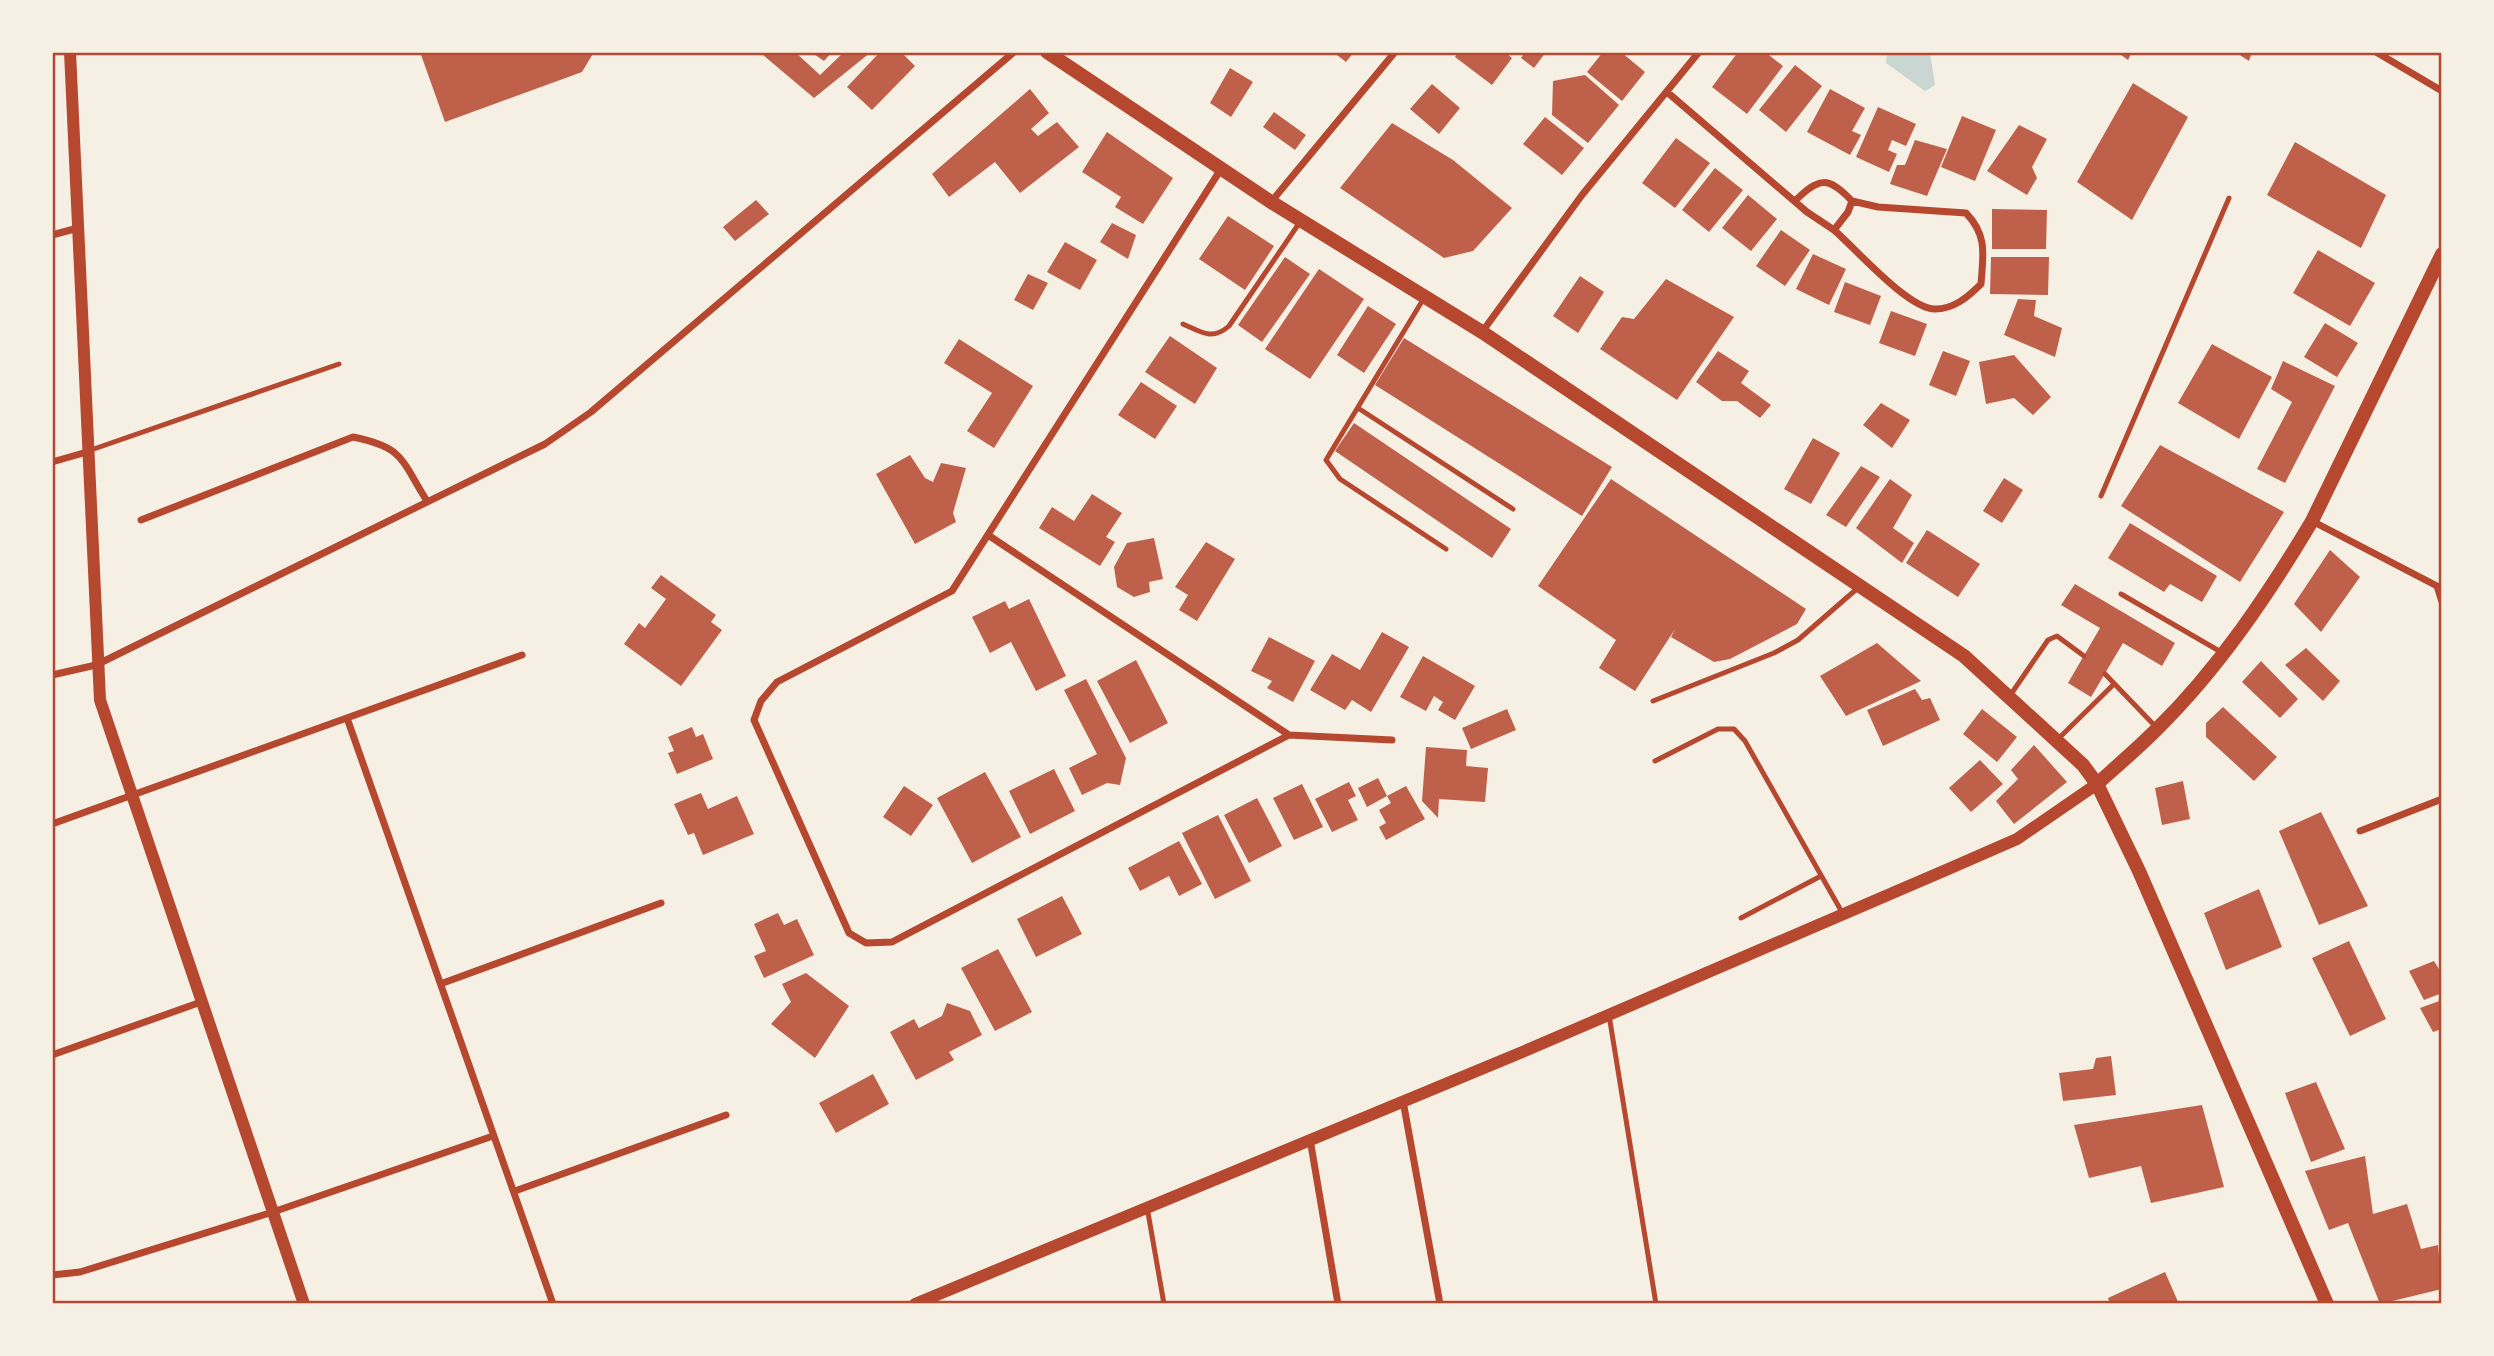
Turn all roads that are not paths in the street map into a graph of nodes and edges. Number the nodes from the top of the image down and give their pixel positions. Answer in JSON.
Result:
{"nodes":[{"id":1,"x":70,"y":52,"type":"edge"},
{"id":2,"x":1014,"y":52,"type":"edge"},
{"id":3,"x":1046,"y":52,"type":"edge"},
{"id":4,"x":1395,"y":52,"type":"edge"},
{"id":5,"x":1699,"y":52,"type":"edge"},
{"id":6,"x":2376,"y":52,"type":"edge"},
{"id":7,"x":2441,"y":91,"type":"edge"},
{"id":8,"x":1667,"y":93,"type":"junction"},
{"id":9,"x":1221,"y":169,"type":"junction"},
{"id":10,"x":2230,"y":198,"type":"dead end"},
{"id":11,"x":1794,"y":201,"type":"junction"},
{"id":12,"x":1853,"y":201,"type":"junction"},
{"id":13,"x":1271,"y":202,"type":"junction"},
{"id":14,"x":1301,"y":220,"type":"junction"},
{"id":15,"x":78,"y":228,"type":"junction"},
{"id":16,"x":1834,"y":229,"type":"junction"},
{"id":17,"x":52,"y":235,"type":"edge"},
{"id":18,"x":2441,"y":254,"type":"edge"},
{"id":19,"x":1425,"y":296,"type":"junction"},
{"id":20,"x":1183,"y":324,"type":"dead end"},
{"id":21,"x":1482,"y":332,"type":"junction"},
{"id":22,"x":339,"y":364,"type":"dead end"},
{"id":23,"x":1358,"y":408,"type":"junction"},
{"id":24,"x":87,"y":452,"type":"junction"},
{"id":25,"x":52,"y":462,"type":"edge"},
{"id":26,"x":2101,"y":496,"type":"dead end"},
{"id":27,"x":427,"y":501,"type":"junction"},
{"id":28,"x":1513,"y":509,"type":"dead end"},
{"id":29,"x":141,"y":520,"type":"dead end"},
{"id":30,"x":2312,"y":521,"type":"junction"},
{"id":31,"x":988,"y":535,"type":"junction"},
{"id":32,"x":1446,"y":549,"type":"dead end"},
{"id":33,"x":1860,"y":585,"type":"junction"},
{"id":34,"x":2439,"y":586,"type":"edge"},
{"id":35,"x":2121,"y":594,"type":"dead end"},
{"id":36,"x":2441,"y":601,"type":"edge"},
{"id":37,"x":522,"y":654,"type":"dead end"},
{"id":38,"x":2224,"y":654,"type":"junction"},
{"id":39,"x":2084,"y":656,"type":"dead end"},
{"id":40,"x":96,"y":665,"type":"junction"},
{"id":41,"x":2105,"y":674,"type":"dead end"},
{"id":42,"x":52,"y":676,"type":"edge"},
{"id":43,"x":2114,"y":684,"type":"junction"},
{"id":44,"x":2009,"y":697,"type":"junction"},
{"id":45,"x":1653,"y":701,"type":"dead end"},
{"id":46,"x":347,"y":718,"type":"junction"},
{"id":47,"x":2158,"y":729,"type":"junction"},
{"id":48,"x":1289,"y":735,"type":"junction"},
{"id":49,"x":1392,"y":740,"type":"dead end"},
{"id":50,"x":2056,"y":741,"type":"junction"},
{"id":51,"x":1655,"y":761,"type":"dead end"},
{"id":52,"x":2097,"y":784,"type":"junction"},
{"id":53,"x":131,"y":797,"type":"junction"},
{"id":54,"x":2441,"y":800,"type":"edge"},
{"id":55,"x":52,"y":824,"type":"edge"},
{"id":56,"x":2360,"y":831,"type":"dead end"},
{"id":57,"x":1821,"y":876,"type":"junction"},
{"id":58,"x":661,"y":903,"type":"dead end"},
{"id":59,"x":1843,"y":914,"type":"junction"},
{"id":60,"x":1741,"y":918,"type":"dead end"},
{"id":61,"x":443,"y":983,"type":"junction"},
{"id":62,"x":201,"y":1002,"type":"junction"},
{"id":63,"x":1609,"y":1014,"type":"junction"},
{"id":64,"x":52,"y":1055,"type":"edge"},
{"id":65,"x":1403,"y":1101,"type":"junction"},
{"id":66,"x":726,"y":1115,"type":"dead end"},
{"id":67,"x":493,"y":1136,"type":"junction"},
{"id":68,"x":1310,"y":1139,"type":"junction"},
{"id":69,"x":514,"y":1191,"type":"junction"},
{"id":70,"x":1147,"y":1207,"type":"junction"},
{"id":71,"x":273,"y":1212,"type":"junction"},
{"id":72,"x":52,"y":1275,"type":"edge"},
{"id":73,"x":304,"y":1304,"type":"edge"},
{"id":74,"x":553,"y":1304,"type":"edge"},
{"id":75,"x":915,"y":1304,"type":"edge"},
{"id":76,"x":1164,"y":1304,"type":"edge"},
{"id":77,"x":1338,"y":1304,"type":"edge"},
{"id":78,"x":1440,"y":1304,"type":"edge"},
{"id":79,"x":1656,"y":1304,"type":"edge"},
{"id":80,"x":2327,"y":1304,"type":"edge"}],
"edges":[{"from":1,"to":15,"type":"street"},
{"from":2,"to":27,"type":"street"},
{"from":3,"to":9,"type":"main road"},
{"from":4,"to":13,"type":"street"},
{"from":5,"to":8,"type":"street"},
{"from":6,"to":7,"type":"street"},
{"from":8,"to":11,"type":"street"},
{"from":8,"to":21,"type":"street"},
{"from":9,"to":13,"type":"main road"},
{"from":9,"to":31,"type":"street"},
{"from":10,"to":26,"type":"lane"},
{"from":11,"to":12,"type":"street"},
{"from":11,"to":16,"type":"street"},
{"from":12,"to":16,"type":"street"},
{"from":12,"to":16,"type":"street"},
{"from":13,"to":14,"type":"main road"},
{"from":14,"to":19,"type":"main road"},
{"from":14,"to":20,"type":"lane"},
{"from":15,"to":17,"type":"street"},
{"from":15,"to":24,"type":"street"},
{"from":18,"to":30,"type":"main road"},
{"from":19,"to":21,"type":"main road"},
{"from":19,"to":23,"type":"lane"},
{"from":21,"to":33,"type":"main road"},
{"from":22,"to":24,"type":"lane"},
{"from":23,"to":28,"type":"lane"},
{"from":23,"to":32,"type":"lane"},
{"from":24,"to":25,"type":"street"},
{"from":24,"to":40,"type":"street"},
{"from":27,"to":29,"type":"street"},
{"from":27,"to":40,"type":"street"},
{"from":30,"to":34,"type":"street"},
{"from":30,"to":38,"type":"main road"},
{"from":31,"to":48,"type":"street"},
{"from":31,"to":48,"type":"street"},
{"from":33,"to":44,"type":"main road"},
{"from":33,"to":45,"type":"lane"},
{"from":34,"to":36,"type":"street"},
{"from":35,"to":38,"type":"lane"},
{"from":37,"to":46,"type":"street"},
{"from":38,"to":47,"type":"main road"},
{"from":39,"to":44,"type":"lane"},
{"from":40,"to":42,"type":"street"},
{"from":40,"to":53,"type":"street"},
{"from":41,"to":43,"type":"lane"},
{"from":43,"to":47,"type":"lane"},
{"from":43,"to":50,"type":"lane"},
{"from":44,"to":50,"type":"main road"},
{"from":46,"to":53,"type":"street"},
{"from":46,"to":61,"type":"street"},
{"from":47,"to":52,"type":"main road"},
{"from":48,"to":49,"type":"street"},
{"from":50,"to":52,"type":"main road"},
{"from":51,"to":57,"type":"lane"},
{"from":52,"to":59,"type":"street"},
{"from":52,"to":80,"type":"main road"},
{"from":53,"to":55,"type":"street"},
{"from":53,"to":62,"type":"street"},
{"from":54,"to":56,"type":"street"},
{"from":57,"to":59,"type":"lane"},
{"from":57,"to":60,"type":"lane"},
{"from":58,"to":61,"type":"street"},
{"from":59,"to":63,"type":"street"},
{"from":61,"to":67,"type":"street"},
{"from":62,"to":64,"type":"street"},
{"from":62,"to":71,"type":"street"},
{"from":63,"to":65,"type":"street"},
{"from":63,"to":79,"type":"lane"},
{"from":65,"to":68,"type":"street"},
{"from":65,"to":78,"type":"street"},
{"from":66,"to":69,"type":"street"},
{"from":67,"to":69,"type":"street"},
{"from":67,"to":71,"type":"street"},
{"from":68,"to":70,"type":"street"},
{"from":68,"to":77,"type":"street"},
{"from":69,"to":74,"type":"street"},
{"from":70,"to":75,"type":"street"},
{"from":70,"to":76,"type":"lane"},
{"from":71,"to":72,"type":"street"},
{"from":71,"to":73,"type":"street"}]}
